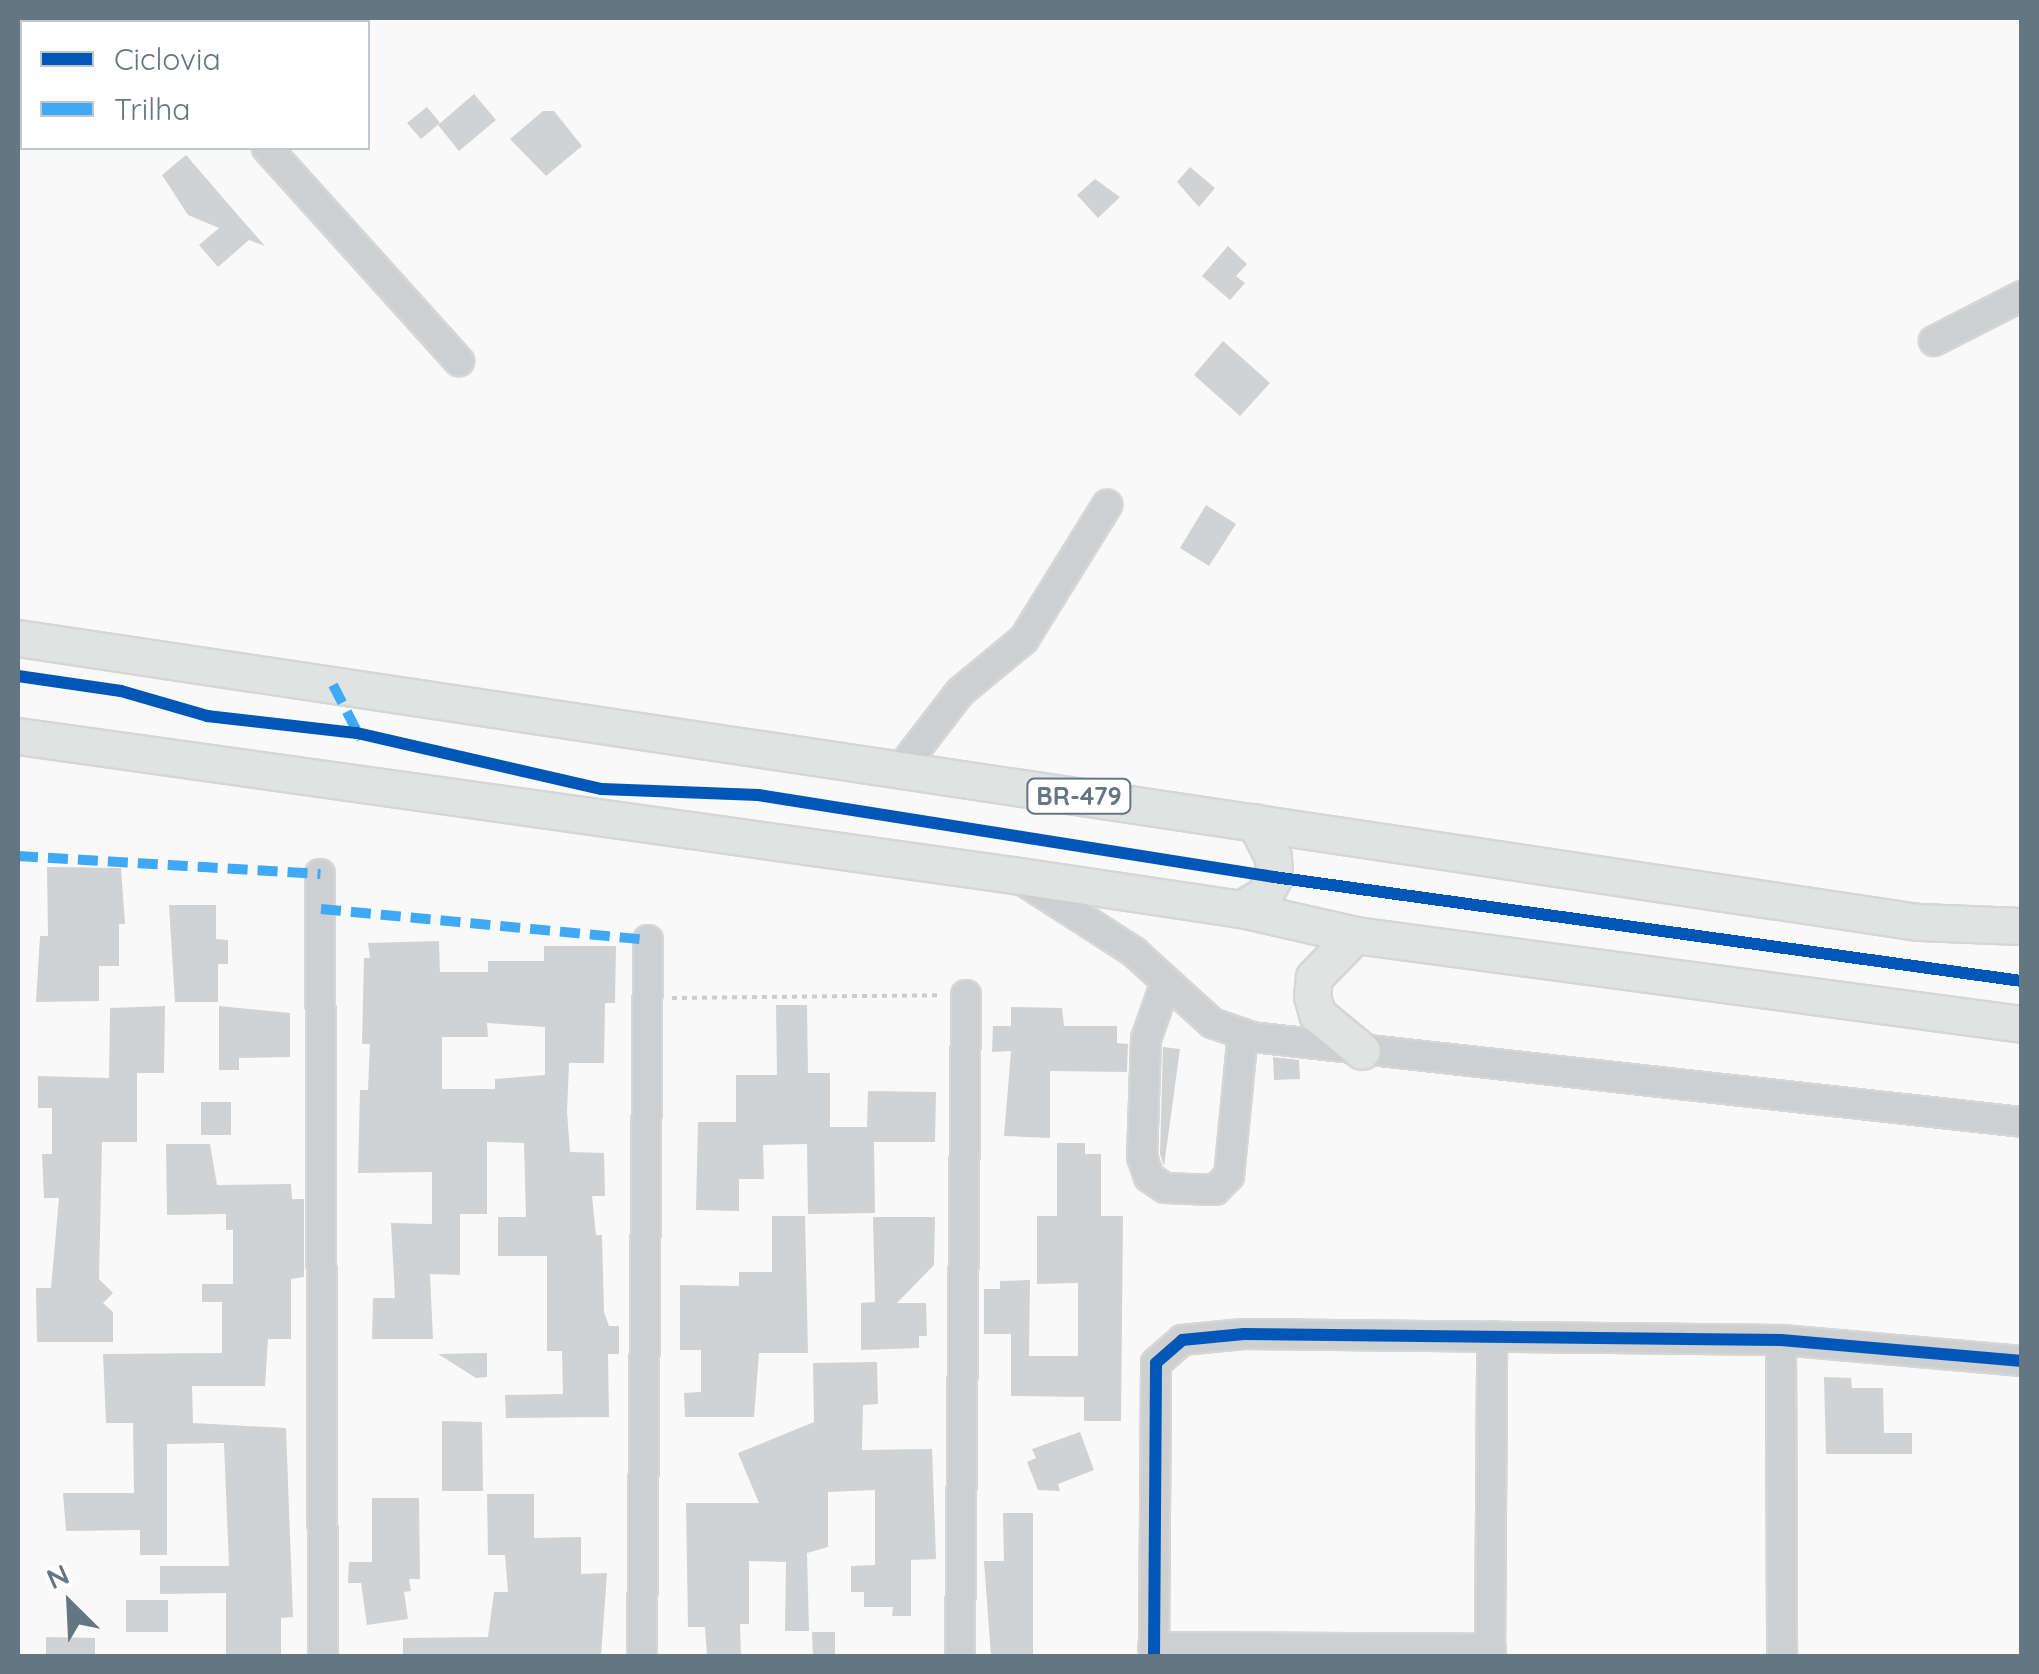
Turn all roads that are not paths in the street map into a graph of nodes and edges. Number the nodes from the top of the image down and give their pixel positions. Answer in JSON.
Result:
{"nodes":[{"id":1,"x":269,"y":150,"type":"edge"},
{"id":2,"x":2022,"y":296,"type":"edge"},
{"id":3,"x":1934,"y":341,"type":"dead end"},
{"id":4,"x":458,"y":361,"type":"dead end"},
{"id":5,"x":1106,"y":504,"type":"dead end"},
{"id":6,"x":18,"y":638,"type":"edge"},
{"id":7,"x":18,"y":736,"type":"edge"},
{"id":8,"x":900,"y":770,"type":"junction"},
{"id":9,"x":1255,"y":822,"type":"junction"},
{"id":10,"x":320,"y":874,"type":"dead end"},
{"id":11,"x":1013,"y":874,"type":"junction"},
{"id":12,"x":1241,"y":909,"type":"junction"},
{"id":13,"x":2022,"y":926,"type":"edge"},
{"id":14,"x":1355,"y":934,"type":"junction"},
{"id":15,"x":648,"y":940,"type":"dead end"},
{"id":16,"x":1165,"y":985,"type":"junction"},
{"id":17,"x":966,"y":995,"type":"road end"},
{"id":18,"x":2022,"y":1024,"type":"edge"},
{"id":19,"x":1244,"y":1034,"type":"junction"},
{"id":20,"x":1362,"y":1051,"type":"junction"},
{"id":21,"x":2022,"y":1122,"type":"edge"},
{"id":22,"x":1492,"y":1336,"type":"junction"},
{"id":23,"x":1781,"y":1340,"type":"junction"},
{"id":24,"x":2022,"y":1361,"type":"edge"},
{"id":25,"x":1154,"y":1652,"type":"edge"},
{"id":26,"x":1490,"y":1652,"type":"edge"},
{"id":27,"x":323,"y":1656,"type":"edge"},
{"id":28,"x":642,"y":1656,"type":"edge"},
{"id":29,"x":960,"y":1656,"type":"edge"},
{"id":30,"x":1782,"y":1656,"type":"edge"}],
"edges":[{"from":1,"to":4,"type":"street"},
{"from":2,"to":3,"type":"street"},
{"from":5,"to":8,"type":"street"},
{"from":6,"to":8,"type":"main road","number":"BR-479"},
{"from":7,"to":11,"type":"main road"},
{"from":8,"to":9,"type":"main road","number":"BR-479"},
{"from":9,"to":12,"type":"main road"},
{"from":9,"to":13,"type":"main road","number":"BR-479"},
{"from":10,"to":27,"type":"street"},
{"from":11,"to":12,"type":"main road"},
{"from":11,"to":16,"type":"street"},
{"from":12,"to":14,"type":"main road"},
{"from":14,"to":18,"type":"main road"},
{"from":14,"to":20,"type":"main road"},
{"from":15,"to":28,"type":"street"},
{"from":16,"to":19,"type":"street"},
{"from":16,"to":19,"type":"street"},
{"from":17,"to":29,"type":"street"},
{"from":19,"to":20,"type":"street"},
{"from":20,"to":21,"type":"street"},
{"from":22,"to":23,"type":"street"},
{"from":22,"to":25,"type":"street"},
{"from":22,"to":26,"type":"street"},
{"from":23,"to":24,"type":"street"},
{"from":23,"to":30,"type":"street"},
{"from":25,"to":26,"type":"street"}]}
